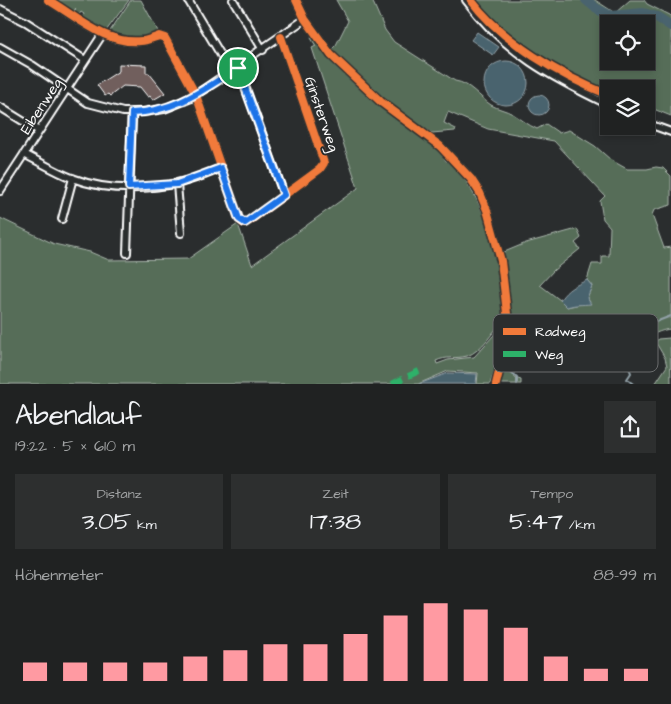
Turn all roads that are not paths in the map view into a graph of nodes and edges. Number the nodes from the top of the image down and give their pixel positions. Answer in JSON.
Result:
{"nodes":[{"id":1,"x":48,"y":0,"type":"edge"},
{"id":2,"x":188,"y":0,"type":"edge"},
{"id":3,"x":234,"y":0,"type":"edge"},
{"id":4,"x":296,"y":0,"type":"edge"},
{"id":5,"x":466,"y":0,"type":"edge"},
{"id":6,"x":0,"y":8,"type":"edge"},
{"id":7,"x":305,"y":19,"type":"junction"},
{"id":8,"x":102,"y":35,"type":"junction"},
{"id":9,"x":281,"y":37,"type":"junction"},
{"id":10,"x":0,"y":47,"type":"edge"},
{"id":11,"x":263,"y":50,"type":"junction"},
{"id":12,"x":86,"y":60,"type":"junction"},
{"id":13,"x":238,"y":68,"type":"junction"},
{"id":14,"x":231,"y":72,"type":"junction"},
{"id":15,"x":66,"y":89,"type":"junction"},
{"id":16,"x":196,"y":95,"type":"junction"},
{"id":17,"x":600,"y":101,"type":"edge"},
{"id":18,"x":0,"y":107,"type":"edge"},
{"id":19,"x":132,"y":113,"type":"junction"},
{"id":20,"x":655,"y":126,"type":"edge"},
{"id":21,"x":39,"y":131,"type":"junction"},
{"id":22,"x":671,"y":132,"type":"edge"},
{"id":23,"x":24,"y":154,"type":"junction"},
{"id":24,"x":221,"y":168,"type":"junction"},
{"id":25,"x":73,"y":178,"type":"junction"},
{"id":26,"x":2,"y":183,"type":"edge"},
{"id":27,"x":177,"y":184,"type":"junction"},
{"id":28,"x":129,"y":187,"type":"junction"},
{"id":29,"x":0,"y":191,"type":"edge"},
{"id":30,"x":284,"y":195,"type":"junction"},
{"id":31,"x":62,"y":219,"type":"dead end"},
{"id":32,"x":181,"y":233,"type":"dead end"},
{"id":33,"x":127,"y":253,"type":"dead end"},
{"id":34,"x":507,"y":314,"type":"edge"}],
"edges":[{"from":1,"to":8,"type":"street"},
{"from":2,"to":14,"type":"street"},
{"from":3,"to":11,"type":"street"},
{"from":4,"to":7,"type":"street"},
{"from":5,"to":17,"type":"street"},
{"from":6,"to":12,"type":"street"},
{"from":7,"to":9,"type":"street"},
{"from":7,"to":34,"type":"street"},
{"from":8,"to":12,"type":"street","name":"Eibenweg"},
{"from":8,"to":16,"type":"street"},
{"from":9,"to":11,"type":"street"},
{"from":9,"to":30,"type":"street","name":"Ginsterweg"},
{"from":10,"to":15,"type":"street"},
{"from":11,"to":13,"type":"street"},
{"from":12,"to":15,"type":"street","name":"Eibenweg"},
{"from":13,"to":14,"type":"street"},
{"from":13,"to":30,"type":"street"},
{"from":14,"to":16,"type":"street"},
{"from":15,"to":19,"type":"street"},
{"from":15,"to":21,"type":"street","name":"Eibenweg"},
{"from":16,"to":19,"type":"street"},
{"from":16,"to":24,"type":"street"},
{"from":18,"to":21,"type":"street"},
{"from":19,"to":28,"type":"street"},
{"from":20,"to":22,"type":"street"},
{"from":21,"to":23,"type":"street","name":"Eibenweg"},
{"from":23,"to":25,"type":"street"},
{"from":23,"to":26,"type":"street","name":"Eibenweg"},
{"from":24,"to":27,"type":"street"},
{"from":24,"to":30,"type":"street","name":"Ginsterweg"},
{"from":25,"to":28,"type":"street"},
{"from":25,"to":31,"type":"street"},
{"from":26,"to":29,"type":"street","name":"Eibenweg"},
{"from":27,"to":28,"type":"street"},
{"from":27,"to":32,"type":"street"},
{"from":28,"to":33,"type":"street"}]}
